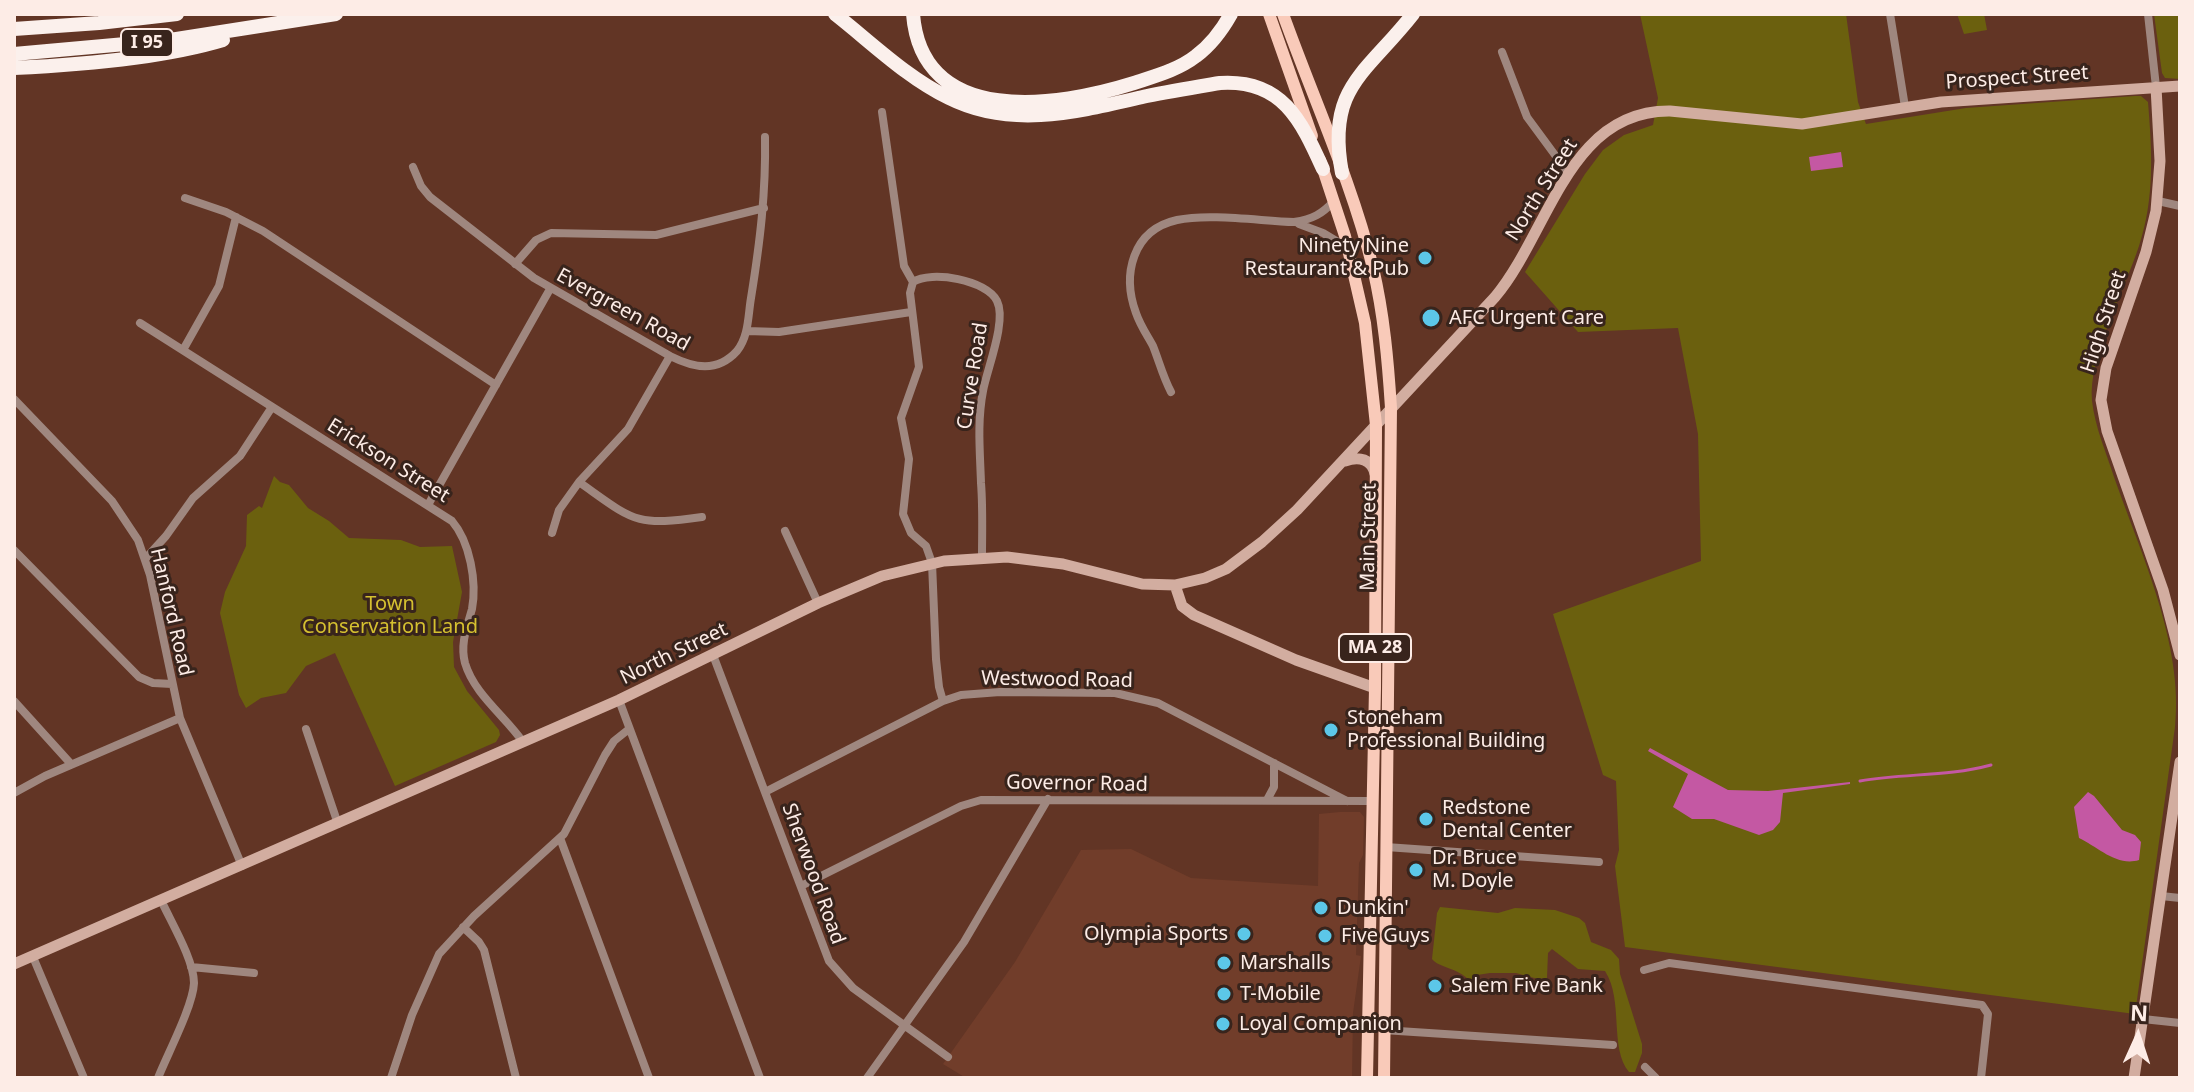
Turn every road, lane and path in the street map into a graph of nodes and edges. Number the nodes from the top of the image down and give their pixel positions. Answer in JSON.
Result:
{"nodes":[{"id":1,"x":177,"y":14,"type":"edge"},
{"id":2,"x":336,"y":14,"type":"edge"},
{"id":3,"x":835,"y":14,"type":"edge"},
{"id":4,"x":913,"y":14,"type":"edge"},
{"id":5,"x":1231,"y":14,"type":"edge"},
{"id":6,"x":1269,"y":14,"type":"edge"},
{"id":7,"x":1283,"y":14,"type":"edge"},
{"id":8,"x":1413,"y":14,"type":"edge"},
{"id":9,"x":1890,"y":14,"type":"edge"},
{"id":10,"x":2148,"y":14,"type":"edge"},
{"id":11,"x":279,"y":23,"type":"junction"},
{"id":12,"x":14,"y":29,"type":"edge"},
{"id":13,"x":1502,"y":52,"type":"dead end"},
{"id":14,"x":14,"y":54,"type":"edge"},
{"id":15,"x":14,"y":68,"type":"edge"},
{"id":16,"x":2180,"y":86,"type":"edge"},
{"id":17,"x":2156,"y":87,"type":"junction"},
{"id":18,"x":1905,"y":107,"type":"junction"},
{"id":19,"x":882,"y":112,"type":"dead end"},
{"id":20,"x":1857,"y":115,"type":"joint"},
{"id":21,"x":765,"y":137,"type":"dead end"},
{"id":22,"x":413,"y":167,"type":"dead end"},
{"id":23,"x":1323,"y":169,"type":"junction"},
{"id":24,"x":1342,"y":173,"type":"junction"},
{"id":25,"x":1569,"y":174,"type":"junction"},
{"id":26,"x":185,"y":198,"type":"dead end"},
{"id":27,"x":1334,"y":201,"type":"junction"},
{"id":28,"x":2158,"y":201,"type":"junction"},
{"id":29,"x":2180,"y":206,"type":"edge"},
{"id":30,"x":764,"y":208,"type":"junction"},
{"id":31,"x":236,"y":217,"type":"junction"},
{"id":32,"x":1294,"y":222,"type":"junction"},
{"id":33,"x":1348,"y":248,"type":"junction"},
{"id":34,"x":515,"y":264,"type":"junction"},
{"id":35,"x":913,"y":282,"type":"junction"},
{"id":36,"x":550,"y":289,"type":"junction"},
{"id":37,"x":911,"y":312,"type":"junction"},
{"id":38,"x":140,"y":323,"type":"dead end"},
{"id":39,"x":747,"y":331,"type":"junction"},
{"id":40,"x":183,"y":350,"type":"junction"},
{"id":41,"x":670,"y":356,"type":"junction"},
{"id":42,"x":496,"y":385,"type":"junction"},
{"id":43,"x":1171,"y":392,"type":"dead end"},
{"id":44,"x":14,"y":399,"type":"edge"},
{"id":45,"x":272,"y":407,"type":"junction"},
{"id":46,"x":1391,"y":408,"type":"junction"},
{"id":47,"x":1376,"y":425,"type":"junction"},
{"id":48,"x":1342,"y":464,"type":"junction"},
{"id":49,"x":1376,"y":481,"type":"junction"},
{"id":50,"x":579,"y":482,"type":"junction"},
{"id":51,"x":428,"y":505,"type":"junction"},
{"id":52,"x":702,"y":517,"type":"dead end"},
{"id":53,"x":785,"y":531,"type":"dead end"},
{"id":54,"x":552,"y":533,"type":"dead end"},
{"id":55,"x":14,"y":550,"type":"edge"},
{"id":56,"x":982,"y":557,"type":"junction"},
{"id":57,"x":146,"y":558,"type":"junction"},
{"id":58,"x":932,"y":563,"type":"junction"},
{"id":59,"x":1175,"y":585,"type":"junction"},
{"id":60,"x":818,"y":603,"type":"junction"},
{"id":61,"x":713,"y":655,"type":"junction"},
{"id":62,"x":2180,"y":655,"type":"edge"},
{"id":63,"x":172,"y":684,"type":"junction"},
{"id":64,"x":1375,"y":688,"type":"junction"},
{"id":65,"x":619,"y":700,"type":"junction"},
{"id":66,"x":14,"y":701,"type":"edge"},
{"id":67,"x":943,"y":701,"type":"junction"},
{"id":68,"x":180,"y":718,"type":"junction"},
{"id":69,"x":306,"y":729,"type":"dead end"},
{"id":70,"x":629,"y":729,"type":"junction"},
{"id":71,"x":523,"y":742,"type":"junction"},
{"id":72,"x":2180,"y":762,"type":"edge"},
{"id":73,"x":1274,"y":763,"type":"junction"},
{"id":74,"x":71,"y":764,"type":"junction"},
{"id":75,"x":765,"y":792,"type":"junction"},
{"id":76,"x":14,"y":793,"type":"edge"},
{"id":77,"x":1048,"y":799,"type":"junction"},
{"id":78,"x":1267,"y":800,"type":"junction"},
{"id":79,"x":1347,"y":801,"type":"junction"},
{"id":80,"x":1373,"y":801,"type":"junction"},
{"id":81,"x":338,"y":824,"type":"junction"},
{"id":82,"x":560,"y":838,"type":"junction"},
{"id":83,"x":1386,"y":847,"type":"junction"},
{"id":84,"x":1599,"y":862,"type":"dead end"},
{"id":85,"x":242,"y":866,"type":"junction"},
{"id":86,"x":801,"y":886,"type":"junction"},
{"id":87,"x":2161,"y":896,"type":"junction"},
{"id":88,"x":2180,"y":898,"type":"edge"},
{"id":89,"x":161,"y":900,"type":"junction"},
{"id":90,"x":463,"y":927,"type":"junction"},
{"id":91,"x":33,"y":957,"type":"junction"},
{"id":92,"x":14,"y":964,"type":"edge"},
{"id":93,"x":191,"y":967,"type":"junction"},
{"id":94,"x":1644,"y":970,"type":"dead end"},
{"id":95,"x":254,"y":973,"type":"dead end"},
{"id":96,"x":2143,"y":1019,"type":"junction"},
{"id":97,"x":2180,"y":1023,"type":"edge"},
{"id":98,"x":904,"y":1026,"type":"junction"},
{"id":99,"x":1383,"y":1030,"type":"junction"},
{"id":100,"x":1613,"y":1045,"type":"dead end"},
{"id":101,"x":948,"y":1057,"type":"dead end"},
{"id":102,"x":1645,"y":1067,"type":"dead end"},
{"id":103,"x":84,"y":1078,"type":"edge"},
{"id":104,"x":158,"y":1078,"type":"edge"},
{"id":105,"x":391,"y":1078,"type":"edge"},
{"id":106,"x":516,"y":1078,"type":"edge"},
{"id":107,"x":649,"y":1078,"type":"edge"},
{"id":108,"x":760,"y":1078,"type":"edge"},
{"id":109,"x":867,"y":1078,"type":"edge"},
{"id":110,"x":1367,"y":1078,"type":"edge"},
{"id":111,"x":1384,"y":1078,"type":"edge"},
{"id":112,"x":1656,"y":1078,"type":"edge"},
{"id":113,"x":1981,"y":1078,"type":"edge"},
{"id":114,"x":2134,"y":1078,"type":"edge"}],
"edges":[{"from":1,"to":12,"type":"highway","number":"I 95"},
{"from":2,"to":11,"type":"highway","number":"I 95"},
{"from":3,"to":23,"type":"highway"},
{"from":4,"to":5,"type":"highway"},
{"from":6,"to":23,"type":"main road","name":"Main Street","number":"MA 28"},
{"from":7,"to":24,"type":"main road","name":"Main Street","number":"MA 28"},
{"from":8,"to":24,"type":"highway"},
{"from":9,"to":18,"type":"street"},
{"from":10,"to":17,"type":"street"},
{"from":11,"to":14,"type":"highway","number":"I 95"},
{"from":11,"to":15,"type":"highway"},
{"from":13,"to":25,"type":"street"},
{"from":16,"to":17,"type":"street","name":"Prospect Street"},
{"from":17,"to":18,"type":"street","name":"Prospect Street"},
{"from":17,"to":28,"type":"street","name":"High Street"},
{"from":18,"to":20,"type":"street","name":"Prospect Street"},
{"from":19,"to":35,"type":"street"},
{"from":20,"to":25,"type":"street","name":"North Street"},
{"from":21,"to":30,"type":"street"},
{"from":22,"to":34,"type":"street","name":"Evergreen Road"},
{"from":23,"to":27,"type":"main road","name":"Main Street","number":"MA 28"},
{"from":24,"to":46,"type":"main road","name":"Main Street","number":"MA 28"},
{"from":25,"to":46,"type":"street","name":"North Street"},
{"from":26,"to":31,"type":"street"},
{"from":27,"to":32,"type":"street"},
{"from":27,"to":33,"type":"main road","name":"Main Street","number":"MA 28"},
{"from":28,"to":29,"type":"street"},
{"from":28,"to":62,"type":"street","name":"High Street"},
{"from":30,"to":34,"type":"street"},
{"from":30,"to":39,"type":"street"},
{"from":31,"to":40,"type":"street"},
{"from":31,"to":42,"type":"street"},
{"from":32,"to":33,"type":"street"},
{"from":32,"to":43,"type":"street"},
{"from":33,"to":47,"type":"main road","name":"Main Street","number":"MA 28"},
{"from":34,"to":36,"type":"street","name":"Evergreen Road"},
{"from":35,"to":37,"type":"street"},
{"from":35,"to":56,"type":"street","name":"Curve Road"},
{"from":36,"to":41,"type":"street","name":"Evergreen Road"},
{"from":36,"to":42,"type":"street"},
{"from":37,"to":39,"type":"street"},
{"from":37,"to":58,"type":"street"},
{"from":38,"to":40,"type":"street","name":"Erickson Street"},
{"from":39,"to":41,"type":"street","name":"Evergreen Road"},
{"from":40,"to":45,"type":"street","name":"Erickson Street"},
{"from":41,"to":50,"type":"street"},
{"from":42,"to":51,"type":"street"},
{"from":44,"to":57,"type":"street","name":"Hanford Road"},
{"from":45,"to":51,"type":"street","name":"Erickson Street"},
{"from":45,"to":57,"type":"street"},
{"from":46,"to":47,"type":"street","name":"North Street"},
{"from":46,"to":83,"type":"main road","name":"Main Street","number":"MA 28"},
{"from":47,"to":48,"type":"street","name":"North Street"},
{"from":47,"to":49,"type":"main road","name":"Main Street","number":"MA 28"},
{"from":48,"to":49,"type":"street"},
{"from":48,"to":59,"type":"street","name":"North Street"},
{"from":49,"to":64,"type":"main road","name":"Main Street","number":"MA 28"},
{"from":50,"to":52,"type":"street"},
{"from":50,"to":54,"type":"street"},
{"from":51,"to":71,"type":"street","name":"Erickson Street"},
{"from":53,"to":60,"type":"street"},
{"from":55,"to":63,"type":"street"},
{"from":56,"to":58,"type":"street","name":"North Street"},
{"from":56,"to":59,"type":"street","name":"North Street"},
{"from":57,"to":63,"type":"street","name":"Hanford Road"},
{"from":58,"to":60,"type":"street","name":"North Street"},
{"from":58,"to":67,"type":"street"},
{"from":59,"to":64,"type":"street"},
{"from":60,"to":61,"type":"street","name":"North Street"},
{"from":61,"to":65,"type":"street","name":"North Street"},
{"from":61,"to":75,"type":"street","name":"Sherwood Road"},
{"from":63,"to":68,"type":"street","name":"Hanford Road"},
{"from":64,"to":80,"type":"main road","name":"Main Street","number":"MA 28"},
{"from":65,"to":70,"type":"street"},
{"from":65,"to":71,"type":"street","name":"North Street"},
{"from":66,"to":74,"type":"street"},
{"from":67,"to":73,"type":"street","name":"Westwood Road"},
{"from":67,"to":75,"type":"street","name":"Westwood Road"},
{"from":68,"to":74,"type":"street"},
{"from":68,"to":85,"type":"street","name":"Hanford Road"},
{"from":69,"to":81,"type":"street"},
{"from":70,"to":82,"type":"street"},
{"from":70,"to":108,"type":"street"},
{"from":71,"to":81,"type":"street","name":"North Street"},
{"from":72,"to":87,"type":"street"},
{"from":73,"to":78,"type":"street"},
{"from":73,"to":79,"type":"street","name":"Westwood Road"},
{"from":74,"to":76,"type":"street"},
{"from":75,"to":86,"type":"street","name":"Sherwood Road"},
{"from":77,"to":78,"type":"street","name":"Governor Road"},
{"from":77,"to":86,"type":"street","name":"Governor Road"},
{"from":77,"to":98,"type":"street"},
{"from":78,"to":79,"type":"street","name":"Governor Road"},
{"from":79,"to":80,"type":"street","name":"Governor Road"},
{"from":80,"to":110,"type":"main road","name":"Main Street","number":"MA 28"},
{"from":81,"to":85,"type":"street","name":"North Street"},
{"from":82,"to":90,"type":"street"},
{"from":82,"to":107,"type":"street"},
{"from":83,"to":84,"type":"street"},
{"from":83,"to":99,"type":"main road","name":"Main Street","number":"MA 28"},
{"from":85,"to":89,"type":"street","name":"North Street"},
{"from":86,"to":98,"type":"street","name":"Sherwood Road"},
{"from":87,"to":88,"type":"street"},
{"from":87,"to":96,"type":"street"},
{"from":89,"to":91,"type":"street","name":"North Street"},
{"from":89,"to":93,"type":"street"},
{"from":90,"to":105,"type":"street"},
{"from":90,"to":106,"type":"street"},
{"from":91,"to":92,"type":"street","name":"North Street"},
{"from":91,"to":103,"type":"street"},
{"from":93,"to":95,"type":"street"},
{"from":93,"to":104,"type":"street"},
{"from":94,"to":113,"type":"street"},
{"from":96,"to":97,"type":"street"},
{"from":96,"to":114,"type":"street"},
{"from":98,"to":101,"type":"street","name":"Sherwood Road"},
{"from":98,"to":109,"type":"street"},
{"from":99,"to":100,"type":"street"},
{"from":99,"to":111,"type":"main road","name":"Main Street","number":"MA 28"},
{"from":102,"to":112,"type":"street"}]}
